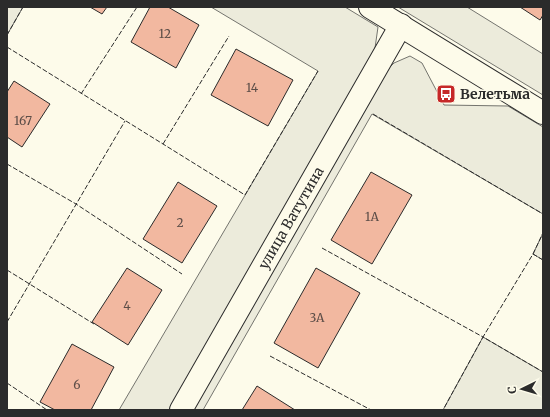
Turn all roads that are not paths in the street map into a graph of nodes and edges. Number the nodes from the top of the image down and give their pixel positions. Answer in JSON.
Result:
{"nodes":[{"id":1,"x":370,"y":7,"type":"edge"},
{"id":2,"x":401,"y":25,"type":"junction"},
{"id":3,"x":543,"y":113,"type":"edge"},
{"id":4,"x":181,"y":410,"type":"edge"}],
"edges":[{"from":1,"to":2,"type":"street"},
{"from":2,"to":3,"type":"street"},
{"from":2,"to":4,"type":"street","name":"улица Ватутина"}]}
